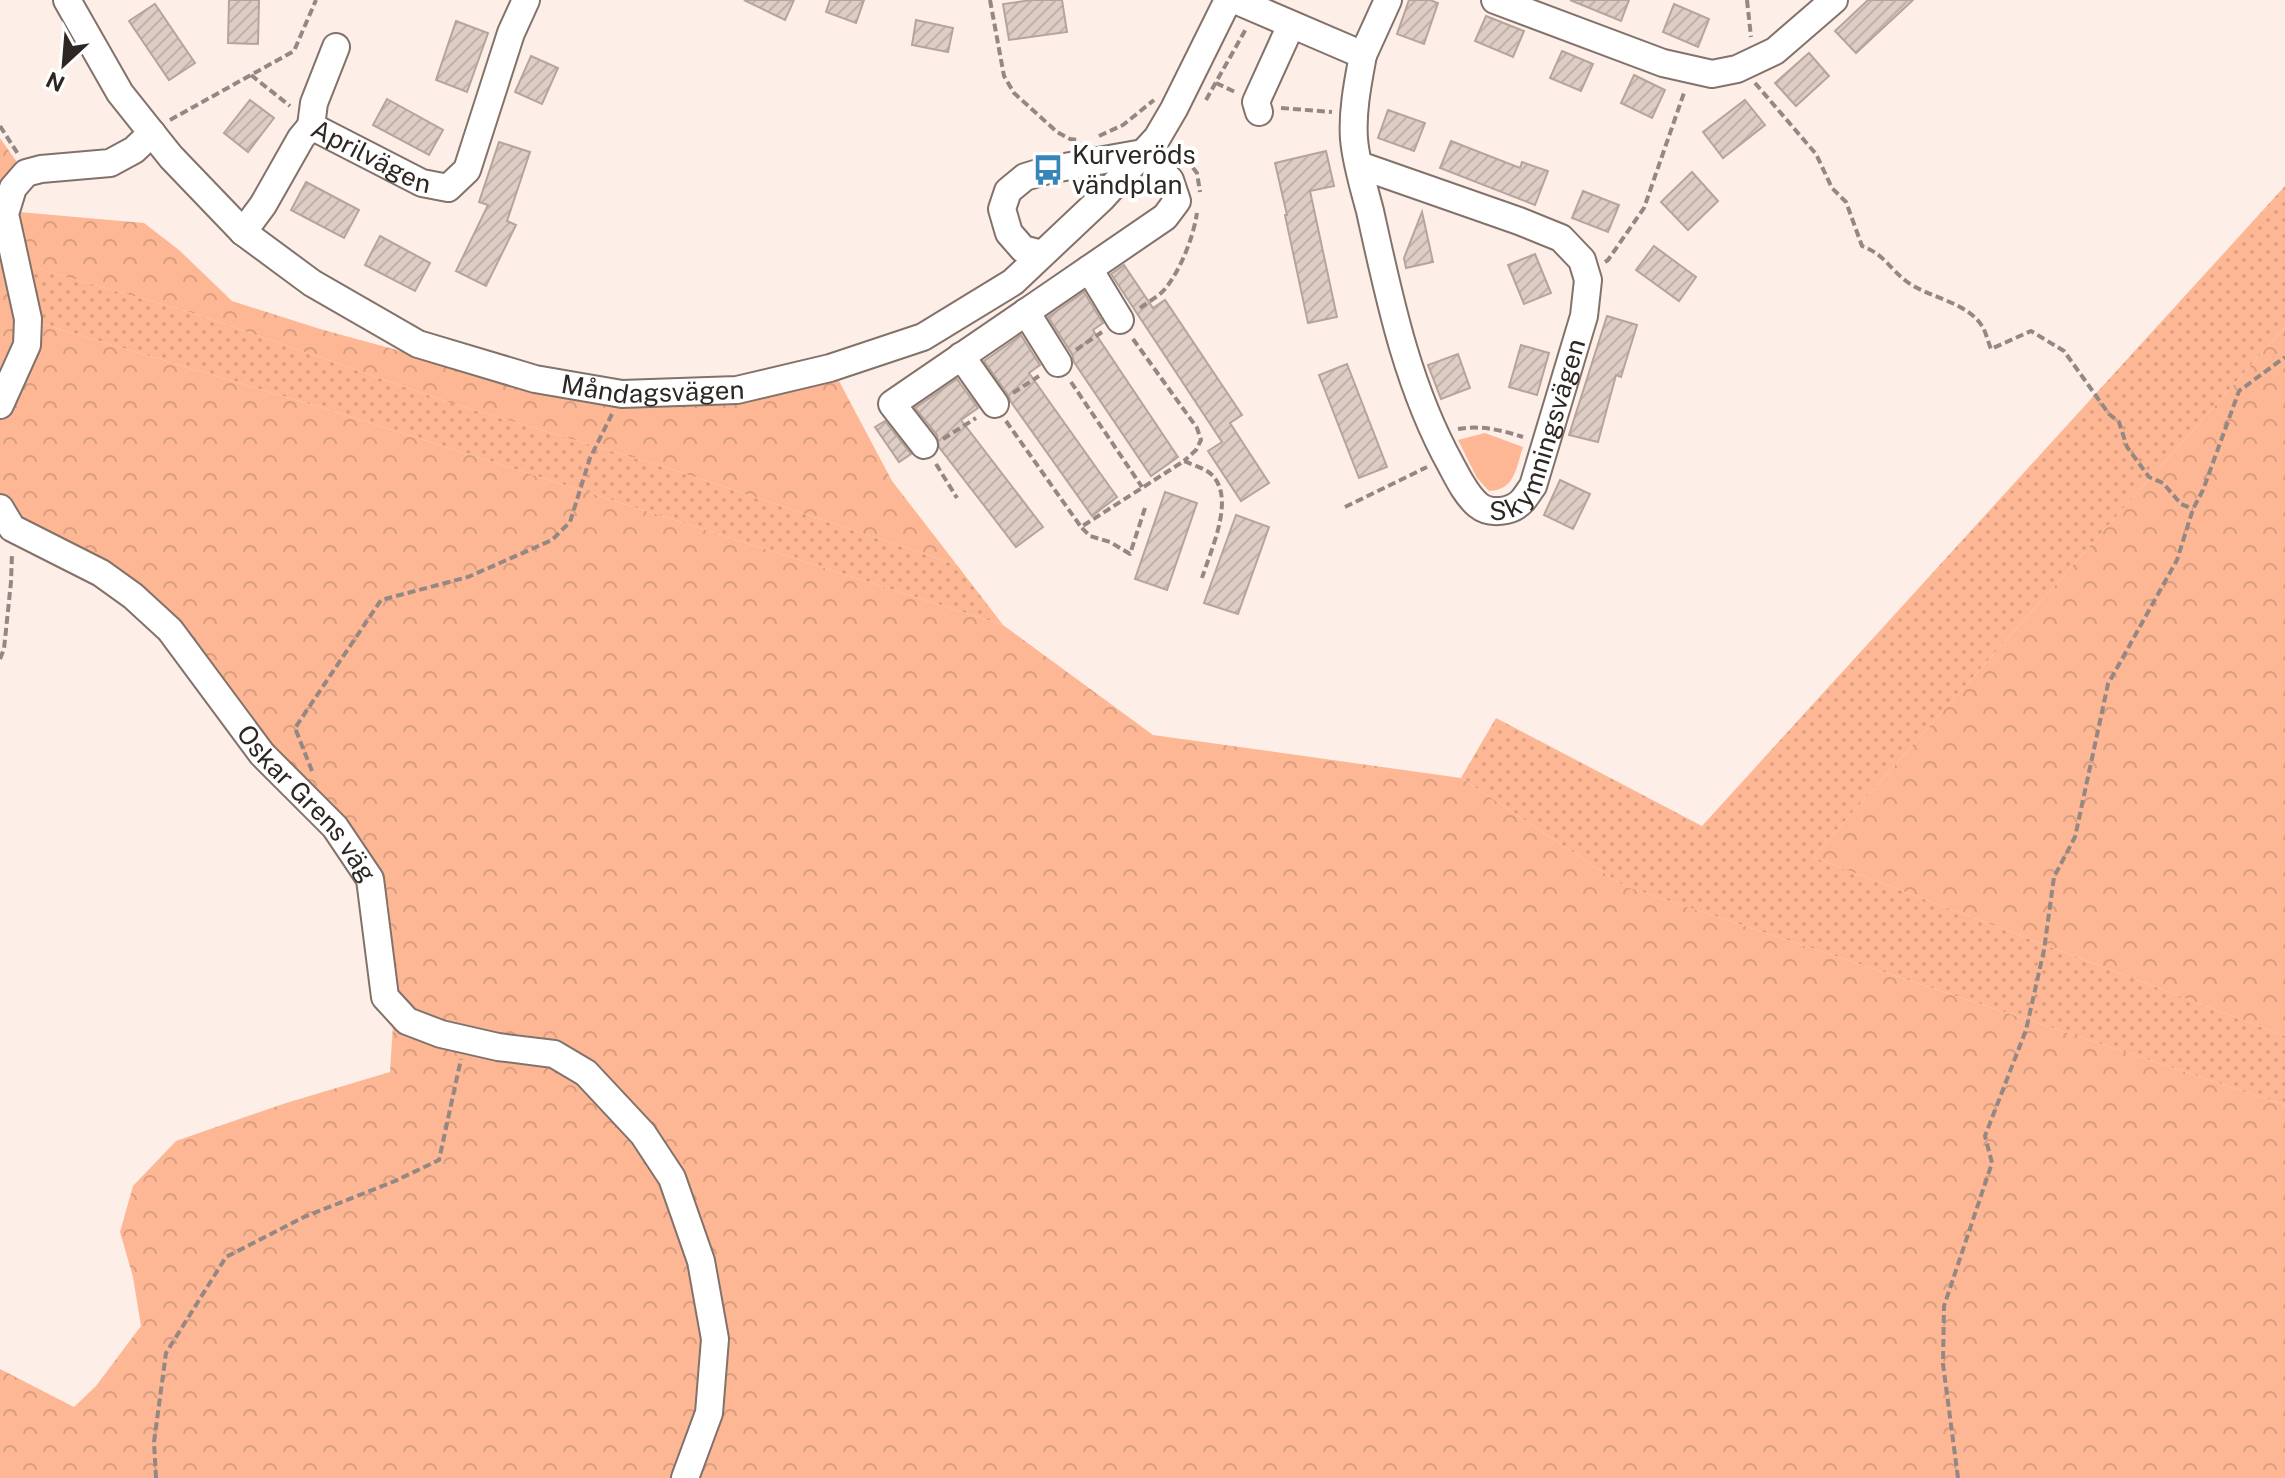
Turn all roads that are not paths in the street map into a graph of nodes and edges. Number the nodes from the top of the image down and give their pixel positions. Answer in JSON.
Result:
{"nodes":[{"id":1,"x":67,"y":0,"type":"edge"},
{"id":2,"x":526,"y":0,"type":"edge"},
{"id":3,"x":1228,"y":0,"type":"edge"},
{"id":4,"x":1235,"y":0,"type":"edge"},
{"id":5,"x":1388,"y":0,"type":"edge"},
{"id":6,"x":1495,"y":0,"type":"edge"},
{"id":7,"x":1834,"y":0,"type":"edge"},
{"id":8,"x":1291,"y":25,"type":"junction"},
{"id":9,"x":336,"y":47,"type":"dead end"},
{"id":10,"x":1363,"y":55,"type":"junction"},
{"id":11,"x":1258,"y":107,"type":"road end"},
{"id":12,"x":311,"y":126,"type":"junction"},
{"id":13,"x":152,"y":133,"type":"junction"},
{"id":14,"x":1143,"y":153,"type":"junction"},
{"id":15,"x":1359,"y":165,"type":"junction"},
{"id":16,"x":243,"y":232,"type":"junction"},
{"id":17,"x":1042,"y":254,"type":"junction"},
{"id":18,"x":1089,"y":269,"type":"junction"},
{"id":19,"x":1026,"y":312,"type":"junction"},
{"id":20,"x":1120,"y":320,"type":"road end"},
{"id":21,"x":961,"y":356,"type":"junction"},
{"id":22,"x":1058,"y":363,"type":"road end"},
{"id":23,"x":995,"y":404,"type":"road end"},
{"id":24,"x":0,"y":405,"type":"edge"},
{"id":25,"x":924,"y":445,"type":"dead end"},
{"id":26,"x":6,"y":518,"type":"edge"},
{"id":27,"x":685,"y":1478,"type":"edge"}],
"edges":[{"from":1,"to":13,"type":"street","name":"Måndagsvägen"},
{"from":2,"to":12,"type":"street","name":"Aprilvägen"},
{"from":3,"to":14,"type":"street","name":"Måndagsvägen"},
{"from":4,"to":8,"type":"street"},
{"from":5,"to":10,"type":"street","name":"Skymningsvägen"},
{"from":6,"to":7,"type":"street"},
{"from":8,"to":10,"type":"street"},
{"from":8,"to":11,"type":"street"},
{"from":9,"to":12,"type":"street"},
{"from":10,"to":15,"type":"street","name":"Skymningsvägen"},
{"from":12,"to":16,"type":"street","name":"Aprilvägen"},
{"from":13,"to":16,"type":"street","name":"Måndagsvägen"},
{"from":13,"to":24,"type":"street"},
{"from":14,"to":17,"type":"street","name":"Måndagsvägen"},
{"from":14,"to":17,"type":"street"},
{"from":14,"to":18,"type":"street"},
{"from":15,"to":15,"type":"street","name":"Skymningsvägen"},
{"from":16,"to":17,"type":"street","name":"Måndagsvägen"},
{"from":18,"to":19,"type":"street"},
{"from":18,"to":20,"type":"street"},
{"from":19,"to":21,"type":"street"},
{"from":19,"to":22,"type":"street"},
{"from":21,"to":23,"type":"street"},
{"from":21,"to":25,"type":"street"},
{"from":26,"to":27,"type":"street","name":"Oskar Grens väg"}]}
